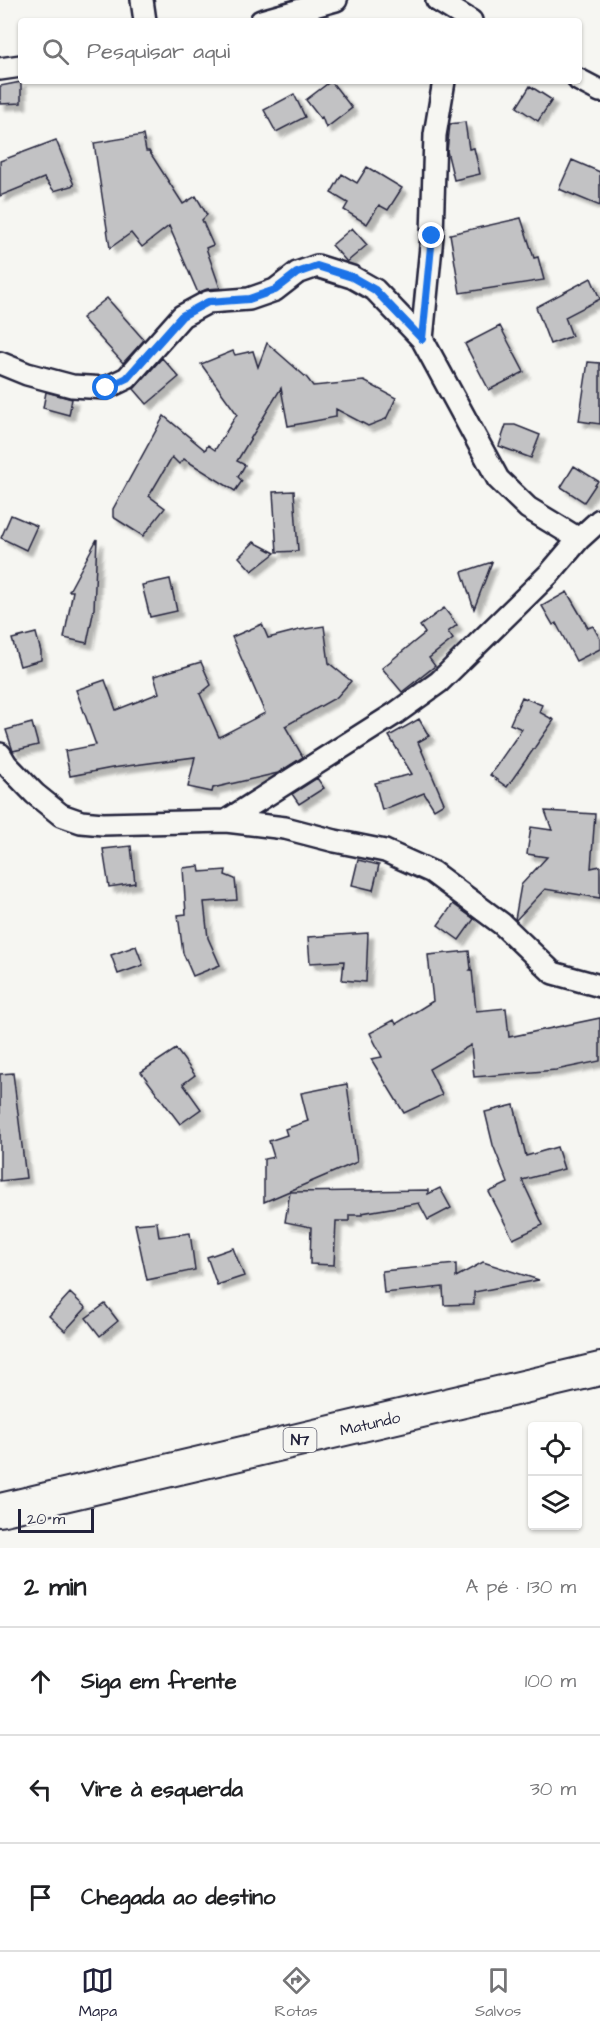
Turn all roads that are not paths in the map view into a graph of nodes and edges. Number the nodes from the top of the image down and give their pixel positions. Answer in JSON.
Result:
{"nodes":[{"id":1,"x":142,"y":0,"type":"edge"},
{"id":2,"x":336,"y":0,"type":"edge"},
{"id":3,"x":437,"y":0,"type":"edge"},
{"id":4,"x":145,"y":18,"type":"edge"},
{"id":5,"x":272,"y":18,"type":"edge"},
{"id":6,"x":460,"y":18,"type":"edge"},
{"id":7,"x":18,"y":66,"type":"edge"},
{"id":8,"x":0,"y":69,"type":"edge"},
{"id":9,"x":582,"y":82,"type":"edge"},
{"id":10,"x":444,"y":84,"type":"edge"},
{"id":11,"x":600,"y":91,"type":"edge"},
{"id":12,"x":422,"y":339,"type":"junction"},
{"id":13,"x":0,"y":363,"type":"edge"},
{"id":14,"x":600,"y":520,"type":"edge"},
{"id":15,"x":579,"y":539,"type":"junction"},
{"id":16,"x":0,"y":754,"type":"edge"},
{"id":17,"x":226,"y":821,"type":"junction"},
{"id":18,"x":600,"y":986,"type":"edge"},
{"id":19,"x":600,"y":1370,"type":"edge"},
{"id":20,"x":0,"y":1510,"type":"edge"}],
"edges":[{"from":1,"to":4,"type":"street"},
{"from":2,"to":5,"type":"street"},
{"from":3,"to":6,"type":"street"},
{"from":7,"to":8,"type":"street"},
{"from":9,"to":11,"type":"street"},
{"from":10,"to":12,"type":"street"},
{"from":12,"to":13,"type":"street"},
{"from":12,"to":15,"type":"street"},
{"from":14,"to":15,"type":"street"},
{"from":15,"to":17,"type":"street"},
{"from":16,"to":17,"type":"street"},
{"from":17,"to":18,"type":"street"},
{"from":19,"to":20,"type":"main road","name":"Matundo","number":"N7"}]}
